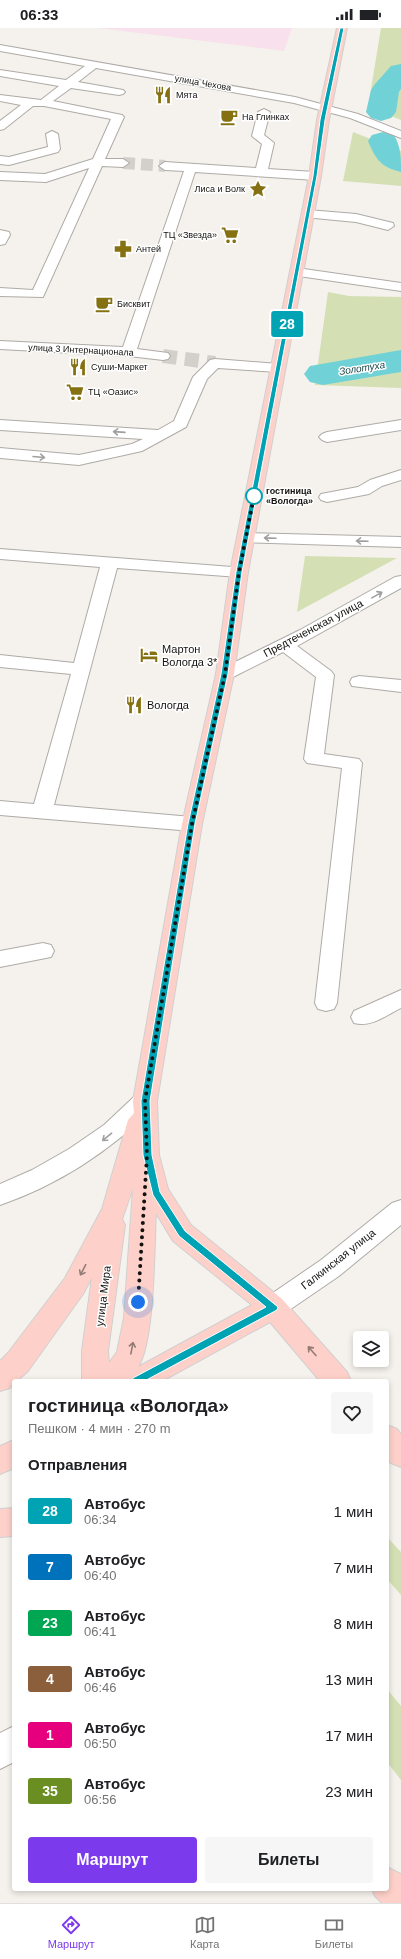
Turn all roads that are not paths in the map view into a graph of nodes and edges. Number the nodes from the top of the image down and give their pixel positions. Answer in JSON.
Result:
{"nodes":[{"id":1,"x":342,"y":28,"type":"edge"},
{"id":2,"x":0,"y":48,"type":"edge"},
{"id":3,"x":94,"y":64,"type":"junction"},
{"id":4,"x":0,"y":73,"type":"edge"},
{"id":5,"x":68,"y":84,"type":"junction"},
{"id":6,"x":119,"y":92,"type":"dead end"},
{"id":7,"x":0,"y":98,"type":"edge"},
{"id":8,"x":30,"y":103,"type":"junction"},
{"id":9,"x":44,"y":103,"type":"junction"},
{"id":10,"x":326,"y":107,"type":"junction"},
{"id":11,"x":264,"y":112,"type":"dead end"},
{"id":12,"x":0,"y":127,"type":"edge"},
{"id":13,"x":52,"y":134,"type":"dead end"},
{"id":14,"x":401,"y":135,"type":"edge"},
{"id":15,"x":0,"y":160,"type":"edge"},
{"id":16,"x":97,"y":162,"type":"junction"},
{"id":17,"x":123,"y":163,"type":"tunnel mouth"},
{"id":18,"x":165,"y":166,"type":"tunnel mouth"},
{"id":19,"x":191,"y":168,"type":"junction"},
{"id":20,"x":261,"y":172,"type":"junction"},
{"id":21,"x":0,"y":176,"type":"edge"},
{"id":22,"x":315,"y":176,"type":"junction"},
{"id":23,"x":308,"y":214,"type":"junction"},
{"id":24,"x":388,"y":226,"type":"dead end"},
{"id":25,"x":0,"y":234,"type":"edge"},
{"id":26,"x":0,"y":241,"type":"edge"},
{"id":27,"x":296,"y":272,"type":"junction"},
{"id":28,"x":401,"y":287,"type":"edge"},
{"id":29,"x":0,"y":292,"type":"edge"},
{"id":30,"x":0,"y":345,"type":"edge"},
{"id":31,"x":130,"y":352,"type":"junction"},
{"id":32,"x":163,"y":356,"type":"tunnel mouth"},
{"id":33,"x":278,"y":368,"type":"junction"},
{"id":34,"x":0,"y":425,"type":"edge"},
{"id":35,"x":401,"y":425,"type":"edge"},
{"id":36,"x":158,"y":435,"type":"junction"},
{"id":37,"x":327,"y":437,"type":"dead end"},
{"id":38,"x":0,"y":453,"type":"edge"},
{"id":39,"x":401,"y":475,"type":"edge"},
{"id":40,"x":327,"y":497,"type":"dead end"},
{"id":41,"x":246,"y":538,"type":"junction"},
{"id":42,"x":401,"y":542,"type":"edge"},
{"id":43,"x":0,"y":554,"type":"edge"},
{"id":44,"x":110,"y":563,"type":"junction"},
{"id":45,"x":239,"y":572,"type":"junction"},
{"id":46,"x":401,"y":582,"type":"edge"},
{"id":47,"x":283,"y":644,"type":"junction"},
{"id":48,"x":0,"y":661,"type":"edge"},
{"id":49,"x":81,"y":669,"type":"junction"},
{"id":50,"x":225,"y":674,"type":"junction"},
{"id":51,"x":359,"y":682,"type":"dead end"},
{"id":52,"x":401,"y":686,"type":"edge"},
{"id":53,"x":0,"y":808,"type":"edge"},
{"id":54,"x":42,"y":811,"type":"junction"},
{"id":55,"x":192,"y":824,"type":"junction"},
{"id":56,"x":43,"y":951,"type":"dead end"},
{"id":57,"x":0,"y":959,"type":"edge"},
{"id":58,"x":401,"y":998,"type":"edge"},
{"id":59,"x":326,"y":1003,"type":"dead end"},
{"id":60,"x":362,"y":1017,"type":"dead end"},
{"id":61,"x":145,"y":1101,"type":"junction"},
{"id":62,"x":147,"y":1155,"type":"junction"},
{"id":63,"x":0,"y":1195,"type":"edge"},
{"id":64,"x":114,"y":1210,"type":"junction"},
{"id":65,"x":401,"y":1210,"type":"edge"},
{"id":66,"x":273,"y":1307,"type":"junction"},
{"id":67,"x":0,"y":1379,"type":"edge"},
{"id":68,"x":96,"y":1379,"type":"edge"},
{"id":69,"x":113,"y":1379,"type":"edge"},
{"id":70,"x":141,"y":1379,"type":"edge"},
{"id":71,"x":335,"y":1379,"type":"edge"},
{"id":72,"x":389,"y":1440,"type":"edge"},
{"id":73,"x":12,"y":1453,"type":"edge"},
{"id":74,"x":401,"y":1454,"type":"edge"},
{"id":75,"x":0,"y":1461,"type":"edge"},
{"id":76,"x":12,"y":1522,"type":"edge"},
{"id":77,"x":0,"y":1523,"type":"edge"},
{"id":78,"x":12,"y":1744,"type":"edge"},
{"id":79,"x":0,"y":1753,"type":"edge"}],
"edges":[{"from":1,"to":10,"type":"main road"},
{"from":2,"to":3,"type":"street","name":"улица Чехова"},
{"from":3,"to":5,"type":"street"},
{"from":3,"to":10,"type":"street","name":"улица Чехова"},
{"from":4,"to":5,"type":"street"},
{"from":5,"to":6,"type":"street"},
{"from":5,"to":9,"type":"street"},
{"from":7,"to":8,"type":"street"},
{"from":8,"to":9,"type":"street"},
{"from":8,"to":12,"type":"street"},
{"from":9,"to":16,"type":"street"},
{"from":10,"to":14,"type":"street","name":"улица Чехова"},
{"from":10,"to":22,"type":"main road"},
{"from":11,"to":20,"type":"street"},
{"from":13,"to":15,"type":"street"},
{"from":16,"to":17,"type":"street"},
{"from":16,"to":21,"type":"street"},
{"from":16,"to":29,"type":"street"},
{"from":18,"to":19,"type":"street"},
{"from":19,"to":20,"type":"street"},
{"from":19,"to":31,"type":"street"},
{"from":20,"to":22,"type":"street"},
{"from":22,"to":23,"type":"main road"},
{"from":23,"to":24,"type":"street"},
{"from":23,"to":27,"type":"main road"},
{"from":25,"to":26,"type":"street"},
{"from":27,"to":28,"type":"street"},
{"from":27,"to":33,"type":"main road"},
{"from":30,"to":31,"type":"street","name":"улица 3 Интернационала"},
{"from":31,"to":32,"type":"street","name":"улица 3 Интернационала"},
{"from":33,"to":36,"type":"street"},
{"from":33,"to":41,"type":"main road"},
{"from":36,"to":34,"type":"street","one_way":true},
{"from":35,"to":37,"type":"street"},
{"from":38,"to":36,"type":"street","one_way":true},
{"from":39,"to":40,"type":"street"},
{"from":42,"to":41,"type":"street","one_way":true},
{"from":41,"to":45,"type":"main road"},
{"from":43,"to":44,"type":"street"},
{"from":44,"to":45,"type":"street"},
{"from":44,"to":49,"type":"street"},
{"from":45,"to":50,"type":"main road"},
{"from":47,"to":46,"type":"street","name":"Предтеченская улица","one_way":true},
{"from":47,"to":50,"type":"street","name":"Предтеченская улица"},
{"from":47,"to":59,"type":"street"},
{"from":48,"to":49,"type":"street"},
{"from":49,"to":54,"type":"street"},
{"from":50,"to":55,"type":"main road"},
{"from":51,"to":52,"type":"street"},
{"from":53,"to":54,"type":"street"},
{"from":54,"to":55,"type":"street"},
{"from":55,"to":61,"type":"main road"},
{"from":56,"to":57,"type":"street"},
{"from":58,"to":60,"type":"street"},
{"from":61,"to":62,"type":"main road"},
{"from":61,"to":63,"type":"street","one_way":true},
{"from":61,"to":64,"type":"main road"},
{"from":62,"to":66,"type":"main road"},
{"from":69,"to":62,"type":"main road","one_way":true},
{"from":64,"to":67,"type":"main road","one_way":true},
{"from":64,"to":68,"type":"main road","name":"улица Мира"},
{"from":65,"to":66,"type":"street","name":"Галкинская улица"},
{"from":66,"to":70,"type":"main road"},
{"from":71,"to":66,"type":"main road","one_way":true},
{"from":72,"to":74,"type":"main road"},
{"from":73,"to":75,"type":"main road"},
{"from":76,"to":77,"type":"main road"},
{"from":78,"to":79,"type":"street"}]}
